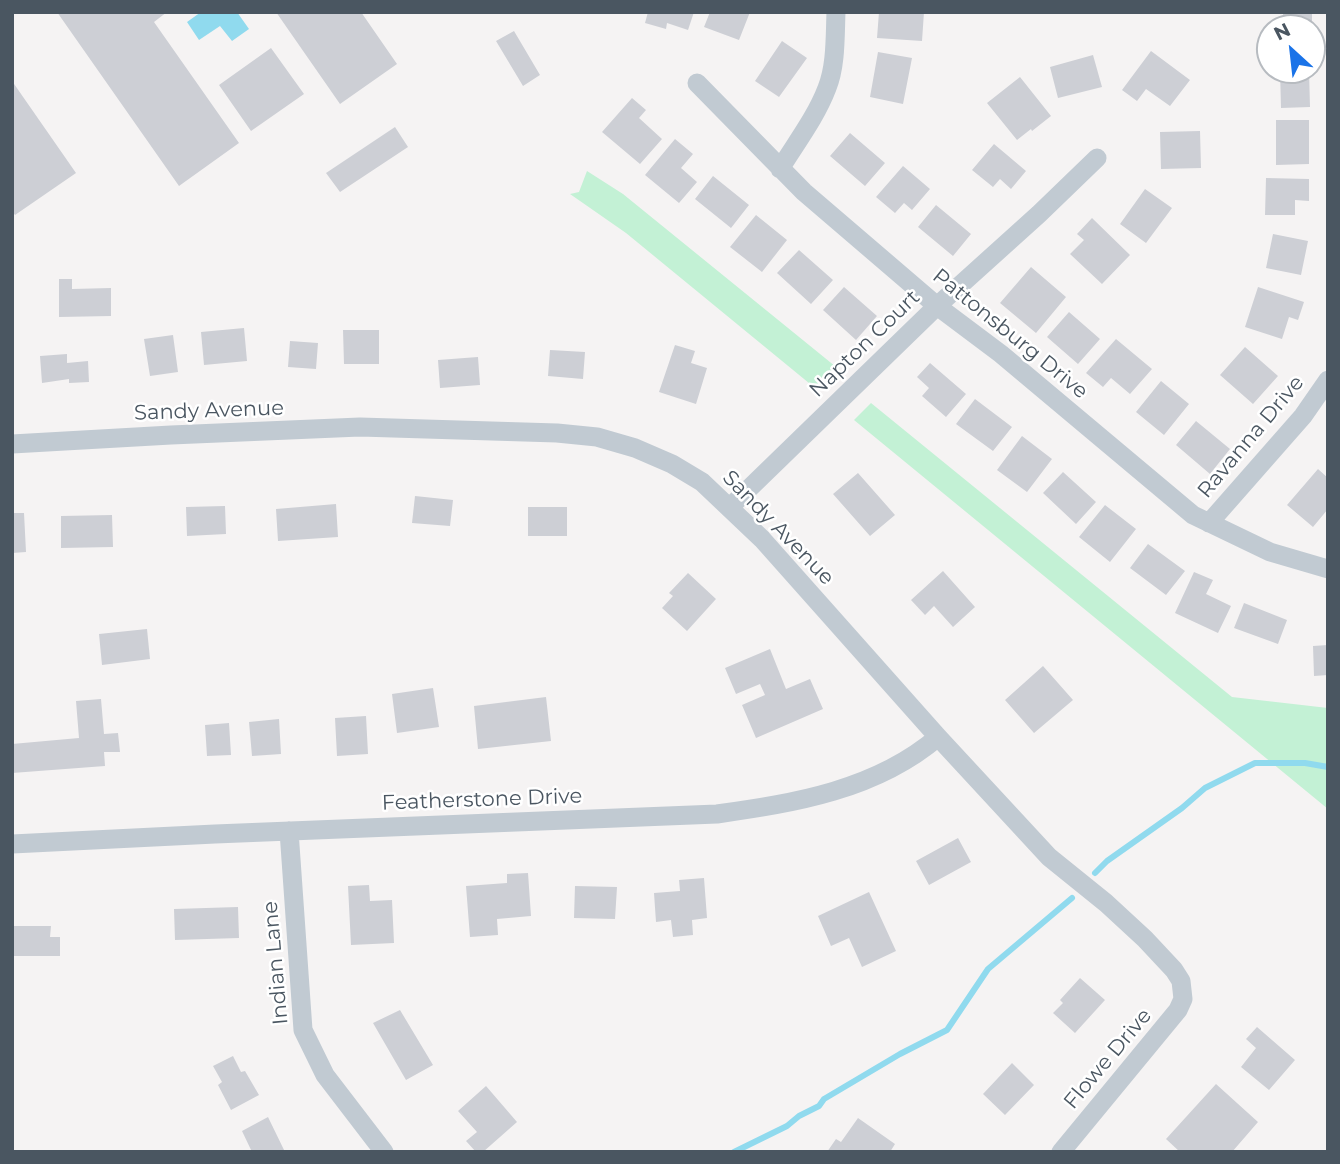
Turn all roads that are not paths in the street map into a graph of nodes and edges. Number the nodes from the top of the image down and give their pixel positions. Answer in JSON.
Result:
{"nodes":[{"id":1,"x":836,"y":12,"type":"edge"},
{"id":2,"x":697,"y":83,"type":"dead end"},
{"id":3,"x":1097,"y":158,"type":"dead end"},
{"id":4,"x":780,"y":169,"type":"junction"},
{"id":5,"x":937,"y":306,"type":"junction"},
{"id":6,"x":1328,"y":380,"type":"edge"},
{"id":7,"x":12,"y":444,"type":"edge"},
{"id":8,"x":729,"y":508,"type":"junction"},
{"id":9,"x":1209,"y":523,"type":"junction"},
{"id":10,"x":1328,"y":569,"type":"edge"},
{"id":11,"x":938,"y":737,"type":"junction"},
{"id":12,"x":289,"y":831,"type":"junction"},
{"id":13,"x":12,"y":844,"type":"edge"},
{"id":14,"x":1183,"y":993,"type":"joint"},
{"id":15,"x":384,"y":1152,"type":"edge"},
{"id":16,"x":1061,"y":1152,"type":"edge"}],
"edges":[{"from":1,"to":4,"type":"street"},
{"from":2,"to":4,"type":"street","name":"Pattonsburg Drive"},
{"from":3,"to":5,"type":"street","name":"Napton Court"},
{"from":4,"to":5,"type":"street","name":"Pattonsburg Drive"},
{"from":5,"to":8,"type":"street","name":"Napton Court"},
{"from":5,"to":9,"type":"street","name":"Pattonsburg Drive"},
{"from":6,"to":9,"type":"street","name":"Ravanna Drive"},
{"from":7,"to":8,"type":"street","name":"Sandy Avenue"},
{"from":8,"to":11,"type":"street","name":"Sandy Avenue"},
{"from":9,"to":10,"type":"street","name":"Pattonsburg Drive"},
{"from":11,"to":12,"type":"street","name":"Featherstone Drive"},
{"from":11,"to":14,"type":"street","name":"Sandy Avenue"},
{"from":12,"to":13,"type":"street","name":"Featherstone Drive"},
{"from":12,"to":15,"type":"street","name":"Indian Lane"},
{"from":14,"to":16,"type":"street","name":"Flowe Drive"}]}
